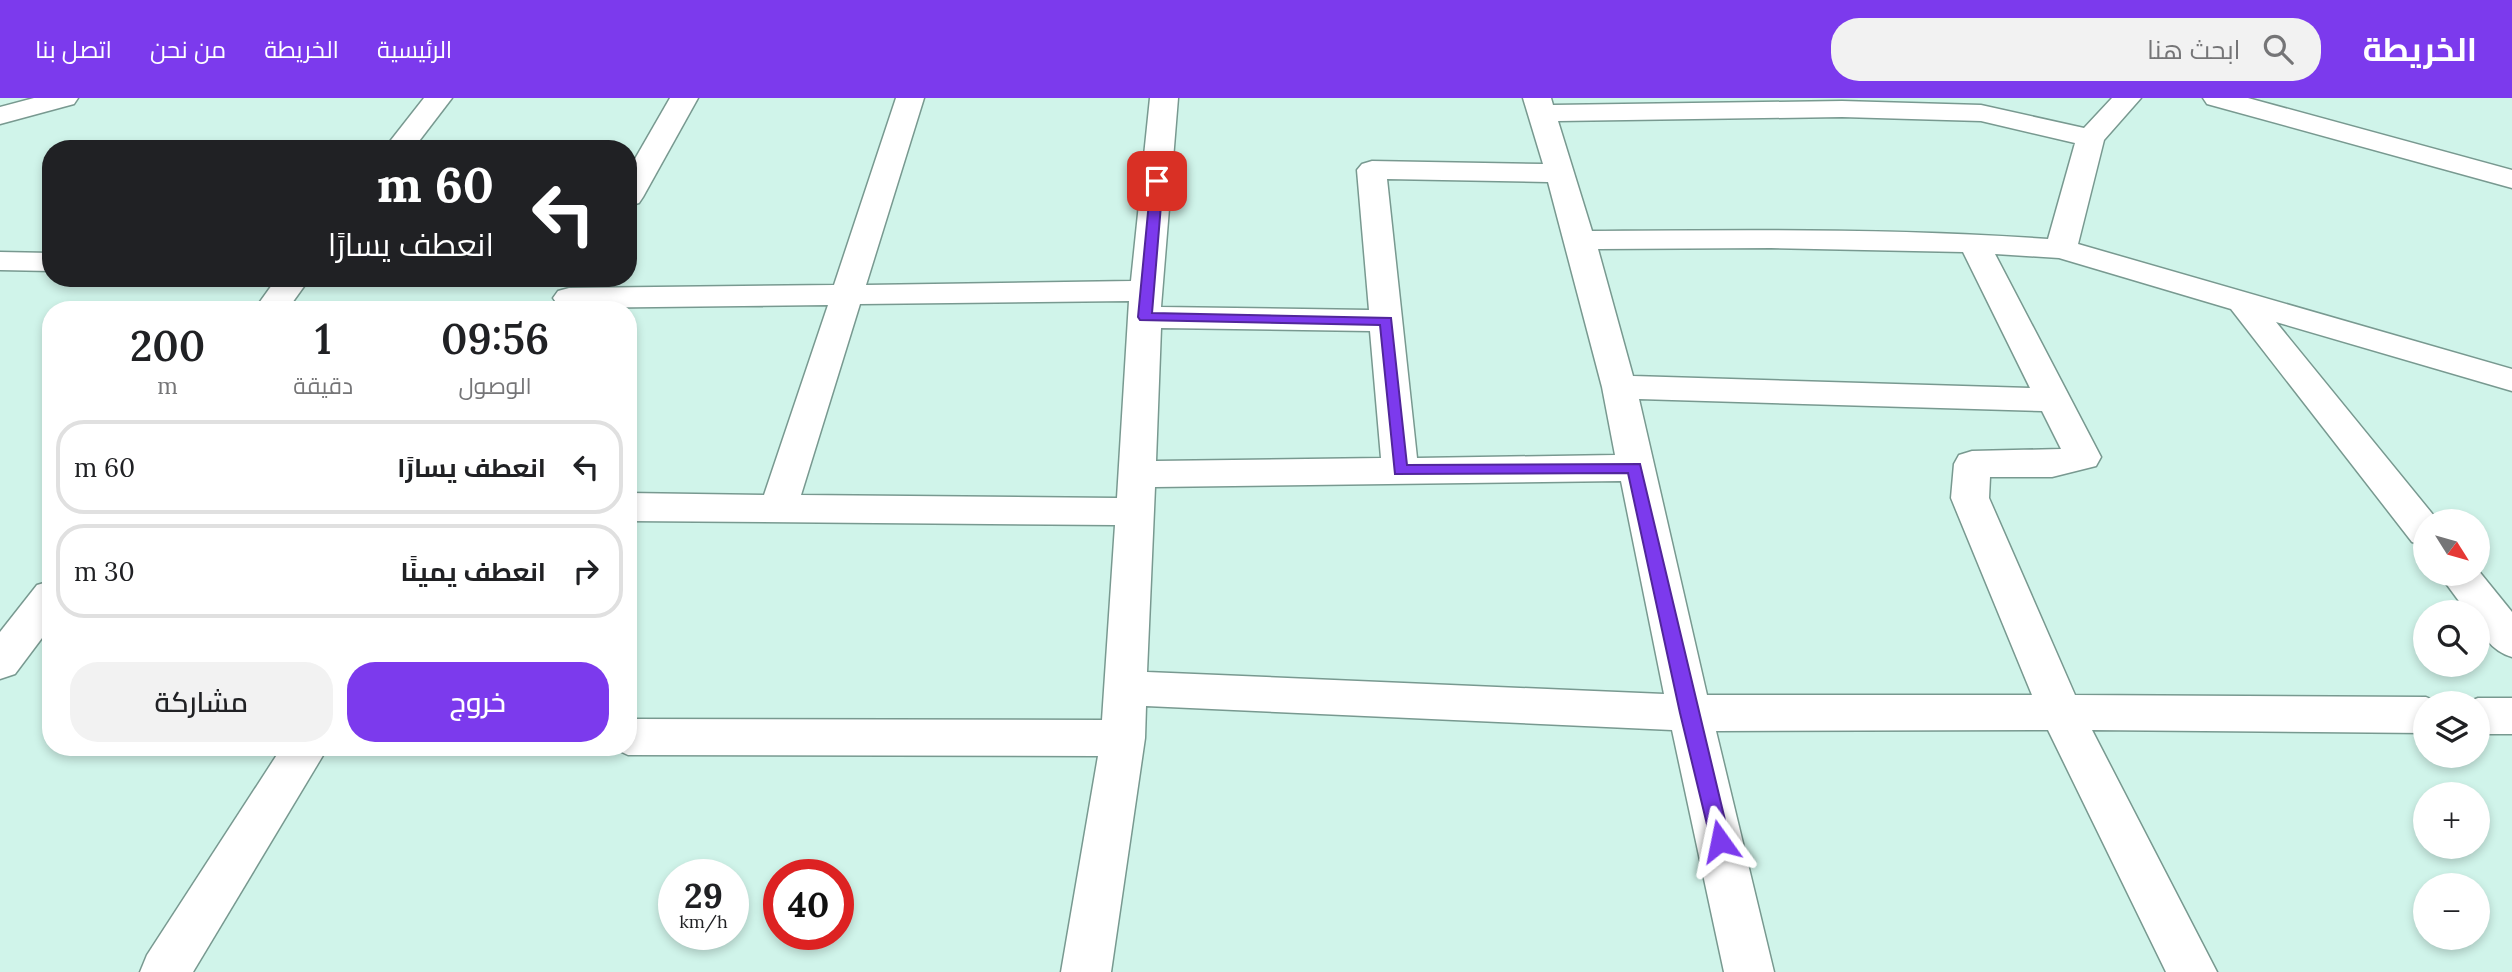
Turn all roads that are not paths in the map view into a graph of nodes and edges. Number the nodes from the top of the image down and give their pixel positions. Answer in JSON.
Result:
{"nodes":[{"id":1,"x":64,"y":98,"type":"edge"},
{"id":2,"x":438,"y":98,"type":"edge"},
{"id":3,"x":684,"y":98,"type":"edge"},
{"id":4,"x":910,"y":98,"type":"edge"},
{"id":5,"x":1164,"y":98,"type":"edge"},
{"id":6,"x":2127,"y":98,"type":"edge"},
{"id":7,"x":2217,"y":98,"type":"edge"},
{"id":8,"x":1539,"y":105,"type":"edge"},
{"id":9,"x":0,"y":116,"type":"edge"},
{"id":10,"x":2090,"y":138,"type":"junction"},
{"id":11,"x":404,"y":140,"type":"edge"},
{"id":12,"x":1560,"y":173,"type":"junction"},
{"id":13,"x":2512,"y":179,"type":"edge"},
{"id":14,"x":637,"y":181,"type":"edge"},
{"id":15,"x":1580,"y":240,"type":"junction"},
{"id":16,"x":1974,"y":243,"type":"junction"},
{"id":17,"x":2062,"y":249,"type":"junction"},
{"id":18,"x":0,"y":261,"type":"edge"},
{"id":19,"x":42,"y":262,"type":"edge"},
{"id":20,"x":288,"y":287,"type":"edge"},
{"id":21,"x":846,"y":293,"type":"junction"},
{"id":22,"x":570,"y":295,"type":"edge"},
{"id":23,"x":2240,"y":299,"type":"junction"},
{"id":24,"x":277,"y":301,"type":"edge"},
{"id":25,"x":1146,"y":304,"type":"junction"},
{"id":26,"x":1386,"y":321,"type":"junction"},
{"id":27,"x":2512,"y":380,"type":"edge"},
{"id":28,"x":1619,"y":387,"type":"junction"},
{"id":29,"x":2053,"y":400,"type":"junction"},
{"id":30,"x":1635,"y":468,"type":"junction"},
{"id":31,"x":1400,"y":471,"type":"junction"},
{"id":32,"x":1135,"y":474,"type":"junction"},
{"id":33,"x":637,"y":507,"type":"edge"},
{"id":34,"x":778,"y":510,"type":"junction"},
{"id":35,"x":1133,"y":512,"type":"junction"},
{"id":36,"x":2413,"y":516,"type":"edge"},
{"id":37,"x":2469,"y":586,"type":"edge"},
{"id":38,"x":42,"y":608,"type":"edge"},
{"id":39,"x":2512,"y":640,"type":"edge"},
{"id":40,"x":0,"y":662,"type":"edge"},
{"id":41,"x":1126,"y":688,"type":"junction"},
{"id":42,"x":2061,"y":712,"type":"junction"},
{"id":43,"x":1689,"y":713,"type":"junction"},
{"id":44,"x":2413,"y":715,"type":"edge"},
{"id":45,"x":2490,"y":716,"type":"edge"},
{"id":46,"x":2512,"y":716,"type":"edge"},
{"id":47,"x":637,"y":737,"type":"edge"},
{"id":48,"x":1123,"y":738,"type":"junction"},
{"id":49,"x":300,"y":756,"type":"edge"},
{"id":50,"x":165,"y":972,"type":"edge"},
{"id":51,"x":1086,"y":972,"type":"edge"},
{"id":52,"x":1749,"y":972,"type":"edge"},
{"id":53,"x":2192,"y":972,"type":"edge"}],
"edges":[{"from":1,"to":9,"type":"street"},
{"from":2,"to":11,"type":"street"},
{"from":3,"to":14,"type":"street"},
{"from":4,"to":21,"type":"street"},
{"from":5,"to":25,"type":"street"},
{"from":6,"to":10,"type":"street"},
{"from":7,"to":13,"type":"street"},
{"from":8,"to":10,"type":"street"},
{"from":8,"to":12,"type":"street"},
{"from":10,"to":17,"type":"street"},
{"from":12,"to":15,"type":"street"},
{"from":12,"to":26,"type":"street"},
{"from":15,"to":16,"type":"street"},
{"from":15,"to":28,"type":"street"},
{"from":16,"to":17,"type":"street"},
{"from":16,"to":29,"type":"street"},
{"from":17,"to":23,"type":"street"},
{"from":18,"to":19,"type":"street"},
{"from":20,"to":24,"type":"street"},
{"from":21,"to":22,"type":"street"},
{"from":21,"to":25,"type":"street"},
{"from":21,"to":34,"type":"street"},
{"from":23,"to":27,"type":"street"},
{"from":23,"to":36,"type":"street"},
{"from":25,"to":26,"type":"street"},
{"from":25,"to":32,"type":"street"},
{"from":26,"to":31,"type":"street"},
{"from":28,"to":29,"type":"street"},
{"from":28,"to":30,"type":"street"},
{"from":29,"to":42,"type":"street"},
{"from":30,"to":31,"type":"street"},
{"from":30,"to":43,"type":"street"},
{"from":31,"to":32,"type":"street"},
{"from":32,"to":35,"type":"street"},
{"from":33,"to":34,"type":"street"},
{"from":34,"to":35,"type":"street"},
{"from":35,"to":41,"type":"street"},
{"from":37,"to":39,"type":"street"},
{"from":38,"to":40,"type":"street"},
{"from":41,"to":43,"type":"street"},
{"from":41,"to":48,"type":"street"},
{"from":42,"to":43,"type":"street"},
{"from":42,"to":44,"type":"street"},
{"from":42,"to":53,"type":"street"},
{"from":43,"to":52,"type":"street"},
{"from":45,"to":46,"type":"street"},
{"from":47,"to":48,"type":"street"},
{"from":48,"to":51,"type":"street"},
{"from":49,"to":50,"type":"street"}]}
